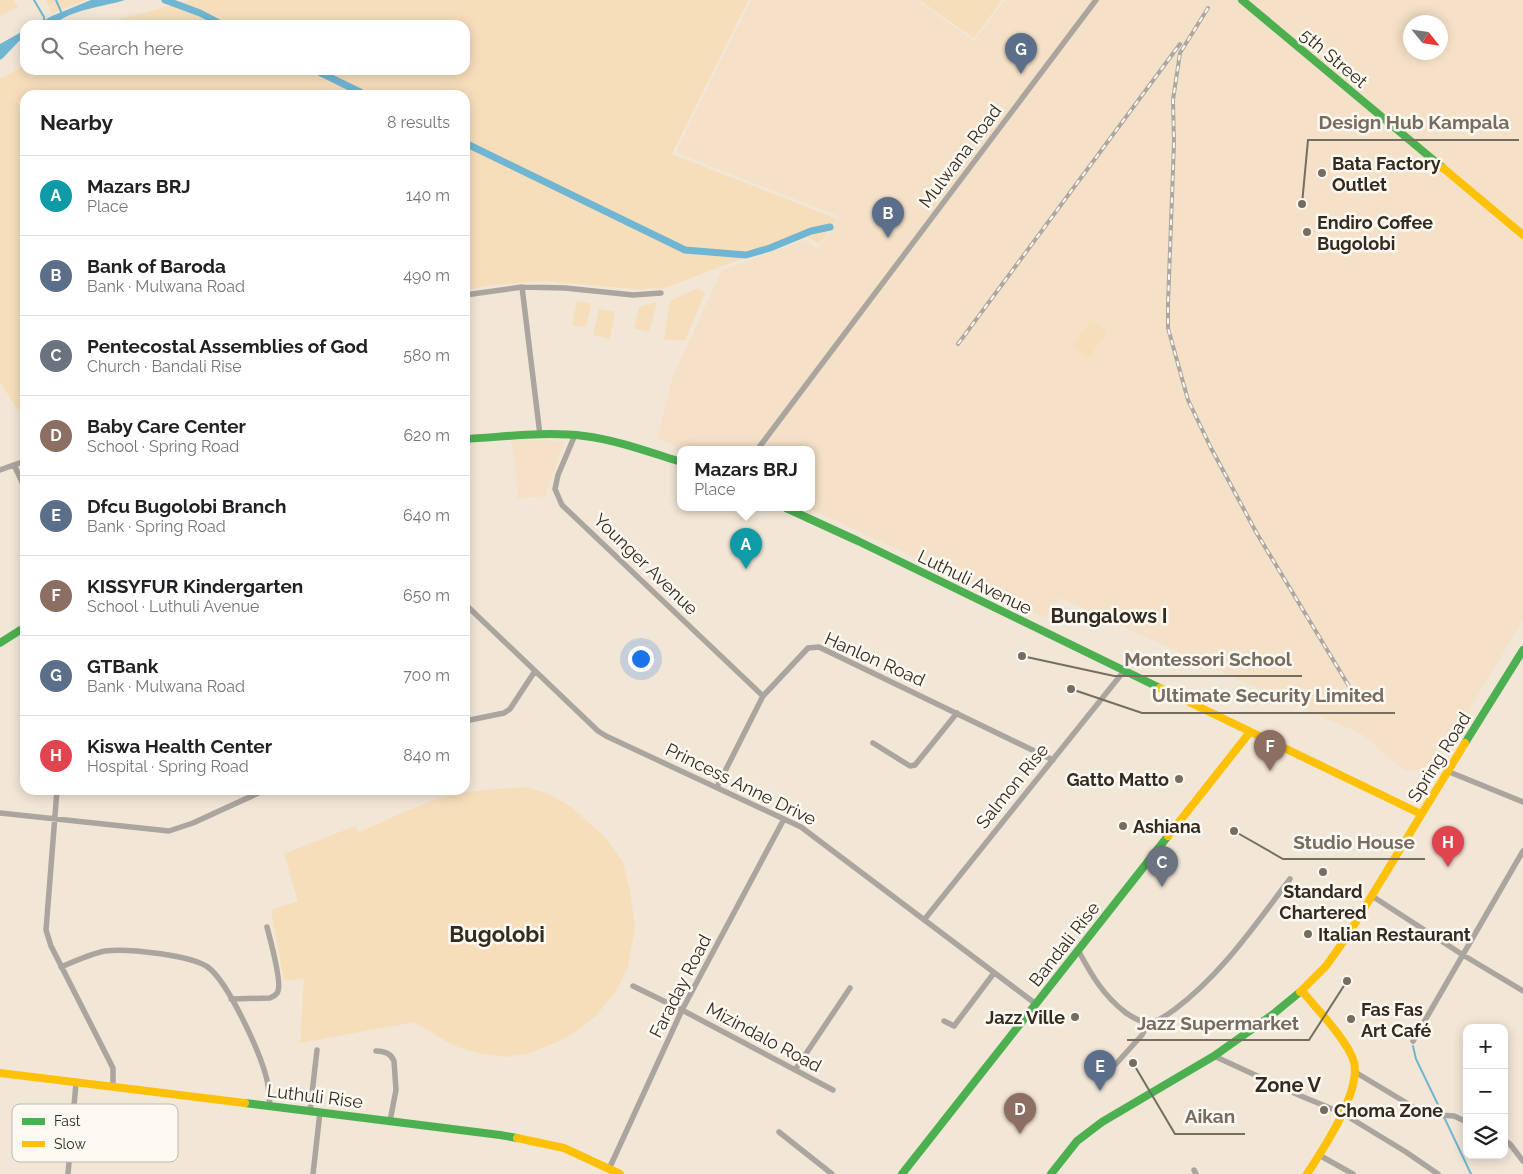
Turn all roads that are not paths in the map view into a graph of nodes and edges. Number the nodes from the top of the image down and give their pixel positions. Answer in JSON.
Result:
{"nodes":[{"id":1,"x":1096,"y":0,"type":"edge"},
{"id":2,"x":1242,"y":0,"type":"edge"},
{"id":3,"x":1523,"y":235,"type":"edge"},
{"id":4,"x":522,"y":287,"type":"junction"},
{"id":5,"x":661,"y":293,"type":"dead end"},
{"id":6,"x":470,"y":294,"type":"edge"},
{"id":7,"x":540,"y":435,"type":"junction"},
{"id":8,"x":574,"y":435,"type":"junction"},
{"id":9,"x":470,"y":439,"type":"edge"},
{"id":10,"x":760,"y":446,"type":"edge"},
{"id":11,"x":677,"y":461,"type":"edge"},
{"id":12,"x":20,"y":463,"type":"edge"},
{"id":13,"x":14,"y":465,"type":"junction"},
{"id":14,"x":0,"y":470,"type":"edge"},
{"id":15,"x":20,"y":478,"type":"edge"},
{"id":16,"x":792,"y":511,"type":"edge"},
{"id":17,"x":470,"y":609,"type":"edge"},
{"id":18,"x":20,"y":630,"type":"edge"},
{"id":19,"x":0,"y":643,"type":"edge"},
{"id":20,"x":1523,"y":650,"type":"edge"},
{"id":21,"x":535,"y":671,"type":"junction"},
{"id":22,"x":1124,"y":671,"type":"junction"},
{"id":23,"x":763,"y":696,"type":"junction"},
{"id":24,"x":957,"y":713,"type":"junction"},
{"id":25,"x":470,"y":720,"type":"edge"},
{"id":26,"x":1250,"y":732,"type":"junction"},
{"id":27,"x":873,"y":743,"type":"dead end"},
{"id":28,"x":1053,"y":760,"type":"junction"},
{"id":29,"x":1447,"y":771,"type":"junction"},
{"id":30,"x":717,"y":787,"type":"junction"},
{"id":31,"x":56,"y":795,"type":"edge"},
{"id":32,"x":254,"y":795,"type":"edge"},
{"id":33,"x":1523,"y":802,"type":"edge"},
{"id":34,"x":0,"y":813,"type":"edge"},
{"id":35,"x":1421,"y":814,"type":"junction"},
{"id":36,"x":784,"y":819,"type":"junction"},
{"id":37,"x":54,"y":820,"type":"junction"},
{"id":38,"x":1523,"y":851,"type":"edge"},
{"id":39,"x":1290,"y":879,"type":"dead end"},
{"id":40,"x":1372,"y":896,"type":"junction"},
{"id":41,"x":924,"y":920,"type":"junction"},
{"id":42,"x":267,"y":927,"type":"dead end"},
{"id":43,"x":1078,"y":950,"type":"junction"},
{"id":44,"x":1463,"y":955,"type":"junction"},
{"id":45,"x":61,"y":967,"type":"junction"},
{"id":46,"x":994,"y":973,"type":"junction"},
{"id":47,"x":633,"y":986,"type":"dead end"},
{"id":48,"x":850,"y":988,"type":"dead end"},
{"id":49,"x":1302,"y":991,"type":"junction"},
{"id":50,"x":1523,"y":991,"type":"edge"},
{"id":51,"x":231,"y":999,"type":"junction"},
{"id":52,"x":1036,"y":1004,"type":"junction"},
{"id":53,"x":682,"y":1010,"type":"junction"},
{"id":54,"x":944,"y":1021,"type":"dead end"},
{"id":55,"x":1148,"y":1023,"type":"junction"},
{"id":56,"x":1413,"y":1041,"type":"dead end"},
{"id":57,"x":317,"y":1050,"type":"dead end"},
{"id":58,"x":376,"y":1051,"type":"dead end"},
{"id":59,"x":1214,"y":1056,"type":"junction"},
{"id":60,"x":1115,"y":1065,"type":"dead end"},
{"id":61,"x":795,"y":1070,"type":"junction"},
{"id":62,"x":1355,"y":1072,"type":"junction"},
{"id":63,"x":0,"y":1073,"type":"edge"},
{"id":64,"x":76,"y":1083,"type":"junction"},
{"id":65,"x":113,"y":1087,"type":"junction"},
{"id":66,"x":833,"y":1090,"type":"dead end"},
{"id":67,"x":74,"y":1104,"type":"edge"},
{"id":68,"x":270,"y":1106,"type":"junction"},
{"id":69,"x":310,"y":1111,"type":"junction"},
{"id":70,"x":320,"y":1112,"type":"junction"},
{"id":71,"x":1342,"y":1113,"type":"junction"},
{"id":72,"x":1463,"y":1120,"type":"edge"},
{"id":73,"x":390,"y":1121,"type":"junction"},
{"id":74,"x":779,"y":1132,"type":"dead end"},
{"id":75,"x":1508,"y":1143,"type":"edge"},
{"id":76,"x":1319,"y":1155,"type":"junction"},
{"id":77,"x":1523,"y":1161,"type":"edge"},
{"id":78,"x":609,"y":1169,"type":"junction"},
{"id":79,"x":313,"y":1174,"type":"edge"},
{"id":80,"x":620,"y":1174,"type":"edge"},
{"id":81,"x":832,"y":1174,"type":"edge"},
{"id":82,"x":902,"y":1174,"type":"edge"},
{"id":83,"x":1050,"y":1174,"type":"edge"},
{"id":84,"x":1307,"y":1174,"type":"edge"},
{"id":85,"x":1354,"y":1174,"type":"edge"},
{"id":86,"x":1438,"y":1174,"type":"edge"}],
"edges":[{"from":1,"to":10,"type":"street","name":"Mulwana Road"},
{"from":2,"to":3,"type":"street","name":"5th Street"},
{"from":4,"to":5,"type":"street"},
{"from":4,"to":6,"type":"street"},
{"from":4,"to":7,"type":"street"},
{"from":7,"to":8,"type":"street"},
{"from":7,"to":9,"type":"street"},
{"from":8,"to":11,"type":"street"},
{"from":8,"to":23,"type":"street","name":"Younger Avenue"},
{"from":12,"to":13,"type":"street"},
{"from":13,"to":14,"type":"street"},
{"from":13,"to":15,"type":"street"},
{"from":16,"to":22,"type":"street","name":"Luthuli Avenue"},
{"from":17,"to":21,"type":"street","name":"Princess Anne Drive"},
{"from":18,"to":19,"type":"street"},
{"from":20,"to":29,"type":"street","name":"Spring Road"},
{"from":21,"to":25,"type":"street"},
{"from":21,"to":30,"type":"street","name":"Princess Anne Drive"},
{"from":22,"to":26,"type":"street","name":"Luthuli Avenue"},
{"from":22,"to":28,"type":"street","name":"Salmon Rise"},
{"from":23,"to":24,"type":"street","name":"Hanlon Road"},
{"from":23,"to":30,"type":"street","name":"Hanlon Road"},
{"from":24,"to":27,"type":"street"},
{"from":24,"to":28,"type":"street","name":"Hanlon Road"},
{"from":26,"to":35,"type":"street","name":"Luthuli Avenue"},
{"from":26,"to":43,"type":"street","name":"Bandali Rise"},
{"from":28,"to":41,"type":"street","name":"Salmon Rise"},
{"from":29,"to":33,"type":"street"},
{"from":29,"to":35,"type":"street","name":"Spring Road"},
{"from":30,"to":36,"type":"street","name":"Princess Anne Drive"},
{"from":31,"to":37,"type":"street"},
{"from":32,"to":37,"type":"street"},
{"from":34,"to":37,"type":"street"},
{"from":35,"to":40,"type":"street","name":"Spring Road"},
{"from":36,"to":41,"type":"street","name":"Princess Anne Drive"},
{"from":36,"to":53,"type":"street","name":"Faraday Road"},
{"from":37,"to":45,"type":"street"},
{"from":38,"to":44,"type":"street"},
{"from":39,"to":55,"type":"street"},
{"from":40,"to":44,"type":"street"},
{"from":40,"to":49,"type":"street","name":"Spring Road"},
{"from":41,"to":46,"type":"street","name":"Princess Anne Drive"},
{"from":42,"to":51,"type":"street"},
{"from":43,"to":52,"type":"street","name":"Bandali Rise"},
{"from":43,"to":55,"type":"street"},
{"from":44,"to":50,"type":"street"},
{"from":44,"to":56,"type":"street"},
{"from":45,"to":51,"type":"street"},
{"from":45,"to":65,"type":"street"},
{"from":46,"to":52,"type":"street","name":"Princess Anne Drive"},
{"from":46,"to":54,"type":"street"},
{"from":47,"to":53,"type":"street","name":"Mizindalo Road"},
{"from":48,"to":61,"type":"street"},
{"from":49,"to":59,"type":"street","name":"Spring Road"},
{"from":49,"to":62,"type":"street"},
{"from":51,"to":68,"type":"street"},
{"from":52,"to":82,"type":"street","name":"Bandali Rise"},
{"from":53,"to":61,"type":"street","name":"Mizindalo Road"},
{"from":53,"to":78,"type":"street","name":"Faraday Road"},
{"from":55,"to":60,"type":"street"},
{"from":57,"to":69,"type":"street"},
{"from":58,"to":73,"type":"street"},
{"from":59,"to":71,"type":"street"},
{"from":59,"to":83,"type":"street","name":"Spring Road"},
{"from":61,"to":66,"type":"street","name":"Mizindalo Road"},
{"from":62,"to":71,"type":"street"},
{"from":62,"to":72,"type":"street"},
{"from":63,"to":64,"type":"street","name":"Luthuli Rise"},
{"from":64,"to":65,"type":"street","name":"Luthuli Rise"},
{"from":64,"to":67,"type":"street"},
{"from":65,"to":68,"type":"street","name":"Luthuli Rise"},
{"from":68,"to":69,"type":"street","name":"Luthuli Rise"},
{"from":69,"to":70,"type":"street","name":"Luthuli Rise"},
{"from":70,"to":73,"type":"street","name":"Luthuli Rise"},
{"from":70,"to":79,"type":"street"},
{"from":71,"to":76,"type":"street"},
{"from":71,"to":86,"type":"street"},
{"from":73,"to":78,"type":"street","name":"Luthuli Rise"},
{"from":74,"to":81,"type":"street"},
{"from":75,"to":77,"type":"street"},
{"from":76,"to":84,"type":"street"},
{"from":76,"to":85,"type":"street"},
{"from":78,"to":80,"type":"street","name":"Luthuli Rise"}]}
